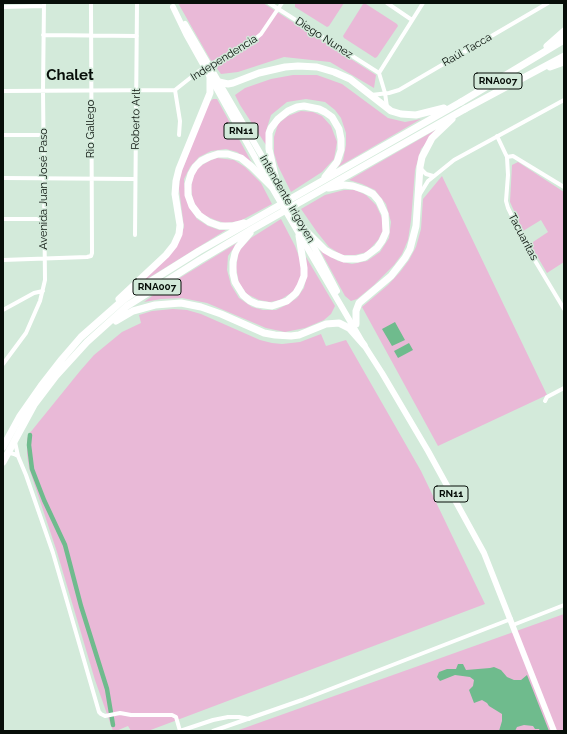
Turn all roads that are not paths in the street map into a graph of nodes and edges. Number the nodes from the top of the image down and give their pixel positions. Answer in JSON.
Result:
{"nodes":[{"id":1,"x":91,"y":3,"type":"edge"},
{"id":2,"x":137,"y":3,"type":"edge"},
{"id":3,"x":269,"y":3,"type":"edge"},
{"id":4,"x":282,"y":3,"type":"edge"},
{"id":5,"x":387,"y":3,"type":"edge"},
{"id":6,"x":423,"y":3,"type":"edge"},
{"id":7,"x":548,"y":3,"type":"edge"},
{"id":8,"x":44,"y":5,"type":"edge"},
{"id":9,"x":172,"y":5,"type":"edge"},
{"id":10,"x":3,"y":6,"type":"edge"},
{"id":11,"x":278,"y":9,"type":"junction"},
{"id":12,"x":412,"y":20,"type":"junction"},
{"id":13,"x":564,"y":31,"type":"edge"},
{"id":14,"x":43,"y":35,"type":"junction"},
{"id":15,"x":91,"y":35,"type":"junction"},
{"id":16,"x":137,"y":36,"type":"junction"},
{"id":17,"x":564,"y":40,"type":"edge"},
{"id":18,"x":564,"y":56,"type":"edge"},
{"id":19,"x":534,"y":58,"type":"junction"},
{"id":20,"x":564,"y":62,"type":"edge"},
{"id":21,"x":379,"y":73,"type":"junction"},
{"id":22,"x":530,"y":73,"type":"junction"},
{"id":23,"x":211,"y":74,"type":"junction"},
{"id":24,"x":219,"y":82,"type":"junction"},
{"id":25,"x":43,"y":90,"type":"junction"},
{"id":26,"x":91,"y":90,"type":"junction"},
{"id":27,"x":175,"y":90,"type":"junction"},
{"id":28,"x":3,"y":91,"type":"edge"},
{"id":29,"x":136,"y":91,"type":"junction"},
{"id":30,"x":385,"y":93,"type":"junction"},
{"id":31,"x":371,"y":95,"type":"junction"},
{"id":32,"x":564,"y":100,"type":"edge"},
{"id":33,"x":461,"y":102,"type":"junction"},
{"id":34,"x":387,"y":107,"type":"junction"},
{"id":35,"x":465,"y":109,"type":"junction"},
{"id":36,"x":3,"y":135,"type":"edge"},
{"id":37,"x":44,"y":135,"type":"junction"},
{"id":38,"x":179,"y":136,"type":"dead end"},
{"id":39,"x":496,"y":136,"type":"junction"},
{"id":40,"x":507,"y":157,"type":"junction"},
{"id":41,"x":420,"y":167,"type":"junction"},
{"id":42,"x":433,"y":176,"type":"junction"},
{"id":43,"x":3,"y":178,"type":"edge"},
{"id":44,"x":44,"y":178,"type":"junction"},
{"id":45,"x":91,"y":178,"type":"junction"},
{"id":46,"x":135,"y":179,"type":"junction"},
{"id":47,"x":276,"y":180,"type":"junction"},
{"id":48,"x":271,"y":186,"type":"junction"},
{"id":49,"x":319,"y":187,"type":"junction"},
{"id":50,"x":564,"y":187,"type":"edge"},
{"id":51,"x":418,"y":198,"type":"junction"},
{"id":52,"x":275,"y":212,"type":"junction"},
{"id":53,"x":3,"y":219,"type":"edge"},
{"id":54,"x":45,"y":219,"type":"junction"},
{"id":55,"x":254,"y":220,"type":"junction"},
{"id":56,"x":254,"y":228,"type":"junction"},
{"id":57,"x":305,"y":230,"type":"junction"},
{"id":58,"x":135,"y":235,"type":"dead end"},
{"id":59,"x":299,"y":236,"type":"junction"},
{"id":60,"x":3,"y":260,"type":"edge"},
{"id":61,"x":44,"y":260,"type":"junction"},
{"id":62,"x":43,"y":291,"type":"junction"},
{"id":63,"x":564,"y":309,"type":"edge"},
{"id":64,"x":3,"y":310,"type":"edge"},
{"id":65,"x":356,"y":324,"type":"junction"},
{"id":66,"x":81,"y":337,"type":"junction"},
{"id":67,"x":364,"y":345,"type":"junction"},
{"id":68,"x":71,"y":360,"type":"junction"},
{"id":69,"x":3,"y":364,"type":"edge"},
{"id":70,"x":382,"y":373,"type":"junction"},
{"id":71,"x":564,"y":388,"type":"edge"},
{"id":72,"x":545,"y":401,"type":"dead end"},
{"id":73,"x":15,"y":440,"type":"junction"},
{"id":74,"x":3,"y":447,"type":"edge"},
{"id":75,"x":6,"y":455,"type":"junction"},
{"id":76,"x":18,"y":456,"type":"junction"},
{"id":77,"x":3,"y":462,"type":"edge"},
{"id":78,"x":564,"y":605,"type":"edge"},
{"id":79,"x":512,"y":622,"type":"junction"},
{"id":80,"x":248,"y":719,"type":"junction"},
{"id":81,"x":180,"y":731,"type":"edge"},
{"id":82,"x":213,"y":731,"type":"edge"},
{"id":83,"x":554,"y":731,"type":"edge"}],
"edges":[{"from":1,"to":15,"type":"street","name":"Rio Gallego"},
{"from":2,"to":16,"type":"street","name":"Roberto Arlt"},
{"from":3,"to":11,"type":"street","name":"Diego Nunez"},
{"from":4,"to":11,"type":"street","name":"Independencia"},
{"from":5,"to":12,"type":"street"},
{"from":6,"to":12,"type":"street"},
{"from":7,"to":30,"type":"street","name":"Raúl Tacca"},
{"from":8,"to":10,"type":"street"},
{"from":8,"to":14,"type":"street","name":"Avenida Juan José Paso"},
{"from":9,"to":23,"type":"main road","name":"Intendente Irigoyen","number":"RN11"},
{"from":11,"to":21,"type":"street","name":"Diego Nunez"},
{"from":11,"to":27,"type":"street","name":"Independencia"},
{"from":12,"to":21,"type":"street"},
{"from":13,"to":19,"type":"highway","number":"RNA007"},
{"from":14,"to":15,"type":"street"},
{"from":14,"to":25,"type":"street","name":"Avenida Juan José Paso"},
{"from":15,"to":16,"type":"street"},
{"from":15,"to":26,"type":"street","name":"Rio Gallego"},
{"from":16,"to":29,"type":"street","name":"Roberto Arlt"},
{"from":17,"to":19,"type":"highway","number":"RNA007"},
{"from":18,"to":22,"type":"highway","number":"RNA007"},
{"from":19,"to":33,"type":"highway","number":"RNA007"},
{"from":20,"to":22,"type":"highway","number":"RNA007"},
{"from":21,"to":30,"type":"street"},
{"from":22,"to":35,"type":"highway","number":"RNA007"},
{"from":23,"to":24,"type":"main road","name":"Intendente Irigoyen","number":"RN11"},
{"from":23,"to":48,"type":"main road","name":"Intendente Irigoyen","number":"RN11"},
{"from":23,"to":66,"type":"highway"},
{"from":24,"to":31,"type":"highway"},
{"from":24,"to":47,"type":"main road","name":"Intendente Irigoyen","number":"RN11"},
{"from":25,"to":26,"type":"street"},
{"from":25,"to":28,"type":"street"},
{"from":25,"to":37,"type":"street","name":"Avenida Juan José Paso"},
{"from":26,"to":29,"type":"street"},
{"from":26,"to":45,"type":"street","name":"Rio Gallego"},
{"from":27,"to":29,"type":"street"},
{"from":27,"to":38,"type":"street"},
{"from":29,"to":46,"type":"street","name":"Roberto Arlt"},
{"from":30,"to":31,"type":"street","name":"Raúl Tacca"},
{"from":30,"to":34,"type":"street"},
{"from":31,"to":34,"type":"highway"},
{"from":32,"to":39,"type":"street"},
{"from":33,"to":34,"type":"highway"},
{"from":33,"to":49,"type":"highway","number":"RNA007"},
{"from":35,"to":41,"type":"highway"},
{"from":35,"to":49,"type":"highway","number":"RNA007"},
{"from":36,"to":37,"type":"street"},
{"from":37,"to":44,"type":"street","name":"Avenida Juan José Paso"},
{"from":39,"to":40,"type":"street","name":"Tacuaritas"},
{"from":39,"to":42,"type":"street"},
{"from":40,"to":50,"type":"street"},
{"from":40,"to":63,"type":"street","name":"Tacuaritas"},
{"from":41,"to":42,"type":"street"},
{"from":41,"to":51,"type":"highway"},
{"from":42,"to":51,"type":"street"},
{"from":43,"to":44,"type":"street"},
{"from":44,"to":45,"type":"street"},
{"from":44,"to":54,"type":"street","name":"Avenida Juan José Paso"},
{"from":45,"to":46,"type":"street"},
{"from":45,"to":61,"type":"street","name":"Rio Gallego"},
{"from":46,"to":58,"type":"street","name":"Roberto Arlt"},
{"from":47,"to":49,"type":"highway"},
{"from":47,"to":57,"type":"main road","name":"Intendente Irigoyen","number":"RN11"},
{"from":48,"to":55,"type":"highway"},
{"from":48,"to":59,"type":"main road","name":"Intendente Irigoyen","number":"RN11"},
{"from":49,"to":52,"type":"highway","number":"RNA007"},
{"from":49,"to":57,"type":"highway"},
{"from":51,"to":65,"type":"highway"},
{"from":52,"to":55,"type":"highway","number":"RNA007"},
{"from":52,"to":56,"type":"highway","number":"RNA007"},
{"from":53,"to":54,"type":"street"},
{"from":54,"to":61,"type":"street","name":"Avenida Juan José Paso"},
{"from":55,"to":66,"type":"highway","number":"RNA007"},
{"from":56,"to":59,"type":"highway"},
{"from":56,"to":68,"type":"highway","number":"RNA007"},
{"from":57,"to":65,"type":"main road","name":"Intendente Irigoyen","number":"RN11"},
{"from":59,"to":67,"type":"main road","name":"Intendente Irigoyen","number":"RN11"},
{"from":60,"to":61,"type":"street"},
{"from":61,"to":62,"type":"street","name":"Avenida Juan José Paso"},
{"from":62,"to":64,"type":"street"},
{"from":62,"to":69,"type":"street","name":"Avenida Juan José Paso"},
{"from":65,"to":70,"type":"main road","name":"Intendente Irigoyen","number":"RN11"},
{"from":66,"to":74,"type":"highway","number":"RNA007"},
{"from":67,"to":68,"type":"highway"},
{"from":67,"to":70,"type":"main road","name":"Intendente Irigoyen","number":"RN11"},
{"from":68,"to":73,"type":"highway","number":"RNA007"},
{"from":70,"to":79,"type":"main road","name":"Intendente Irigoyen","number":"RN11"},
{"from":71,"to":72,"type":"street"},
{"from":73,"to":75,"type":"highway","number":"RNA007"},
{"from":73,"to":76,"type":"street"},
{"from":75,"to":76,"type":"street"},
{"from":75,"to":77,"type":"highway","number":"RNA007"},
{"from":76,"to":81,"type":"street"},
{"from":78,"to":79,"type":"street"},
{"from":79,"to":80,"type":"street"},
{"from":79,"to":83,"type":"main road","name":"Intendente Irigoyen","number":"RN11"},
{"from":80,"to":81,"type":"street"},
{"from":80,"to":82,"type":"street"}]}
